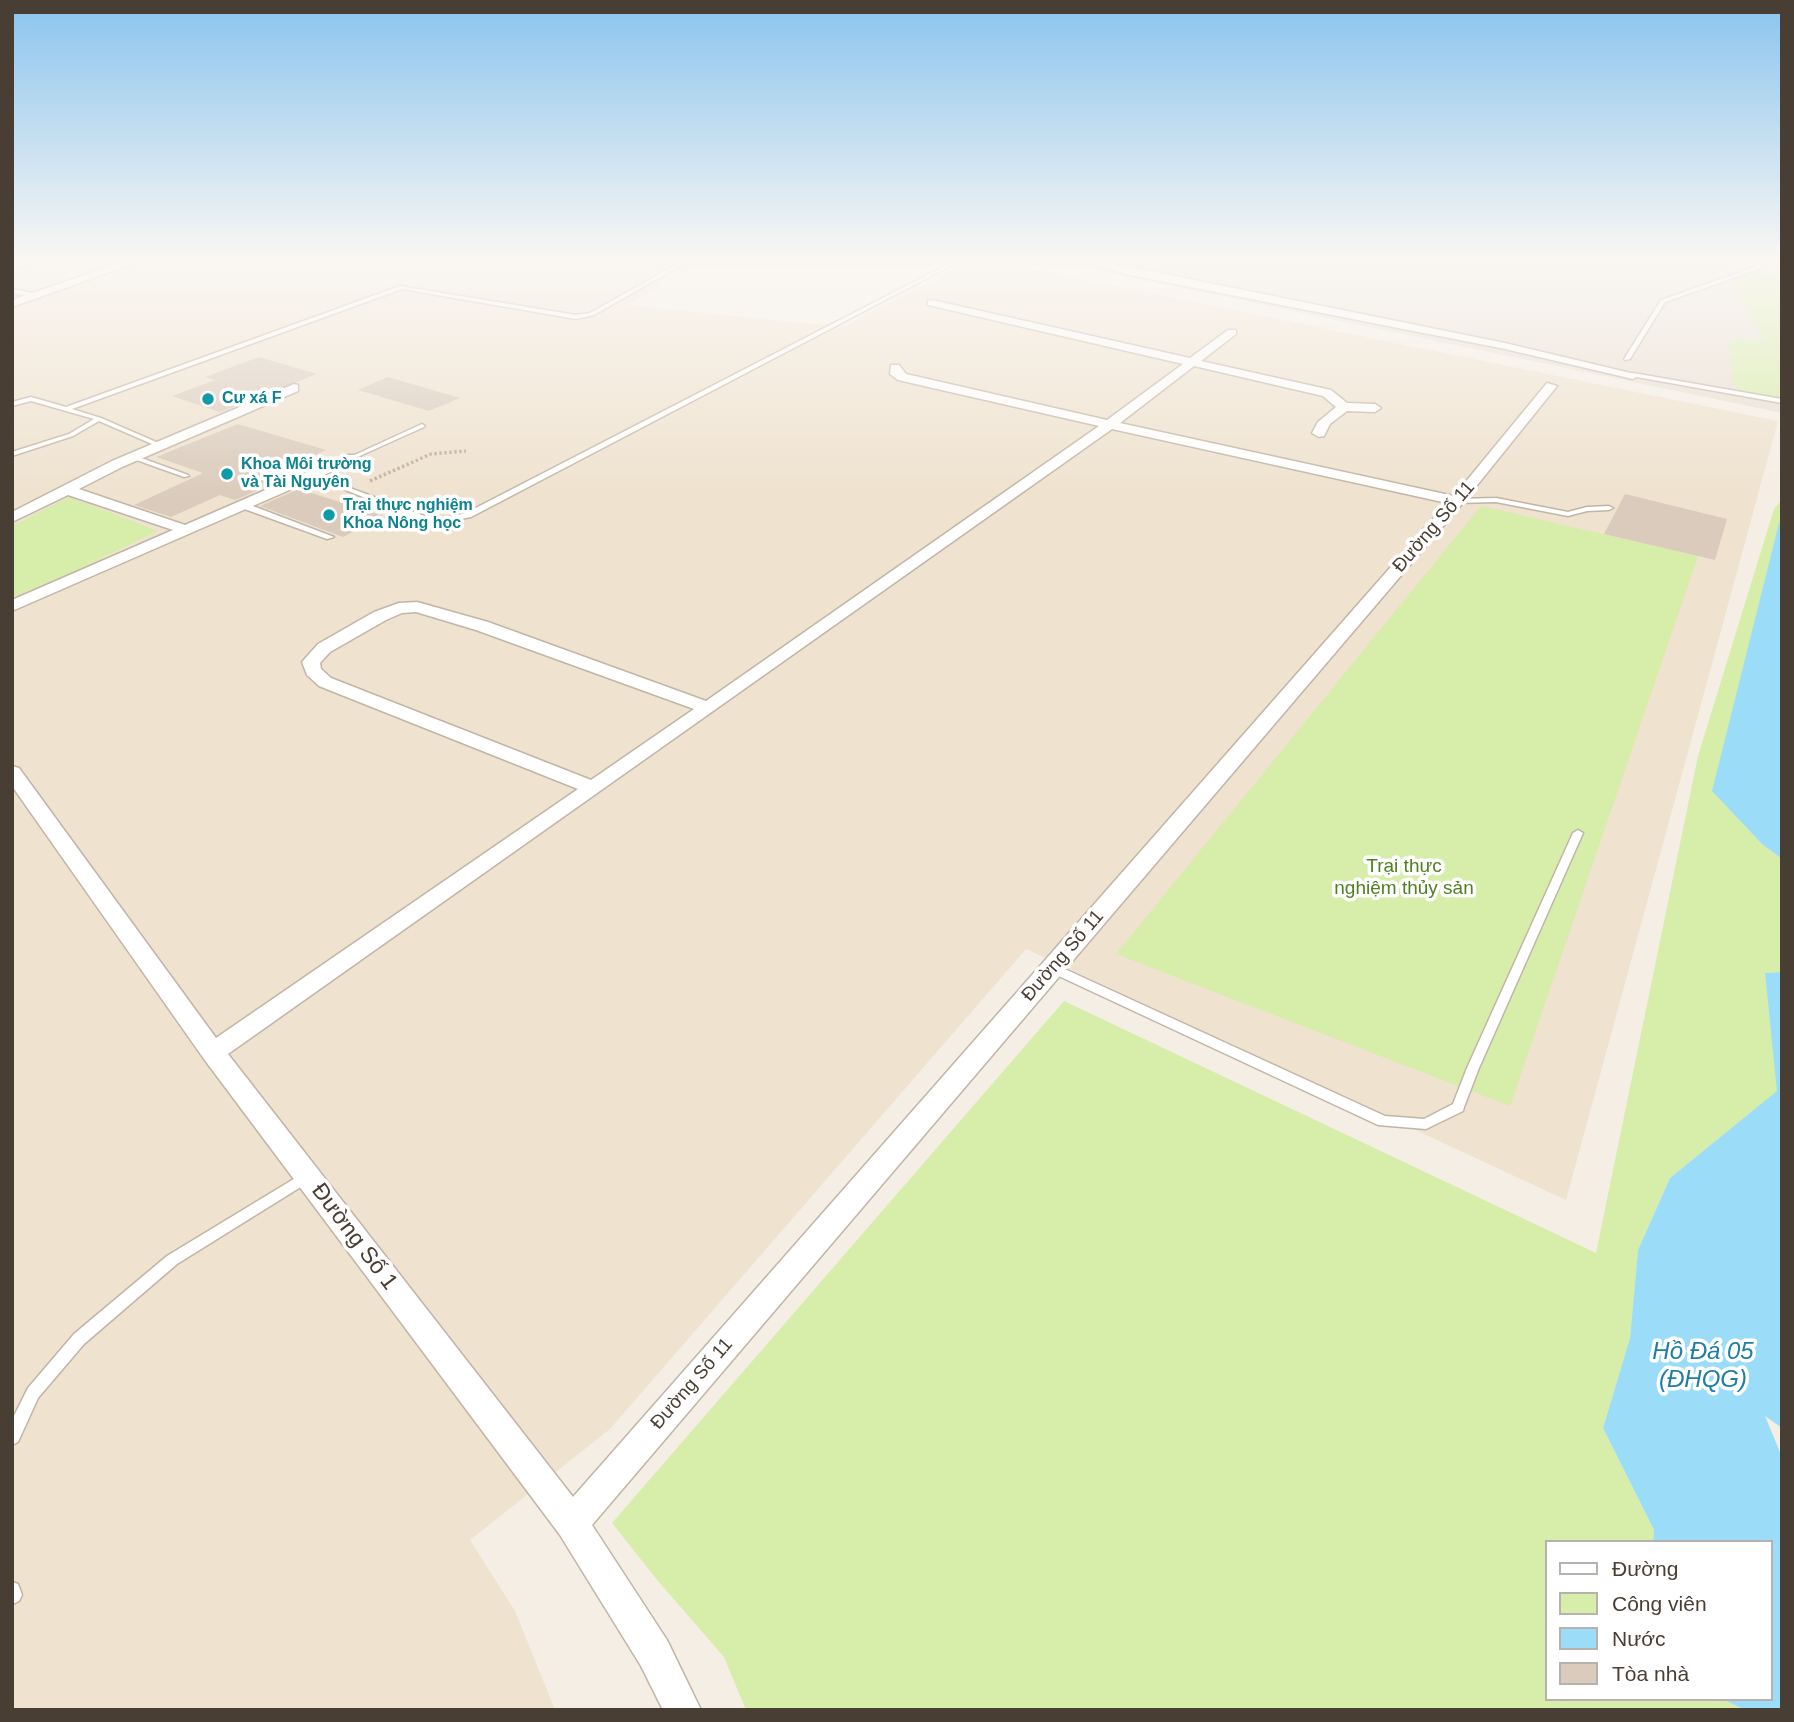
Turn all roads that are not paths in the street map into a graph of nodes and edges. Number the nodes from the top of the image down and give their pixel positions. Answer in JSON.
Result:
{"nodes":[{"id":1,"x":259,"y":338,"type":"edge"},
{"id":2,"x":809,"y":338,"type":"edge"},
{"id":3,"x":1087,"y":338,"type":"edge"},
{"id":4,"x":1223,"y":338,"type":"edge"},
{"id":5,"x":1471,"y":338,"type":"edge"},
{"id":6,"x":1640,"y":338,"type":"edge"},
{"id":7,"x":1628,"y":359,"type":"dead end"},
{"id":8,"x":1190,"y":362,"type":"junction"},
{"id":9,"x":895,"y":368,"type":"dead end"},
{"id":10,"x":1633,"y":375,"type":"joint"},
{"id":11,"x":1551,"y":386,"type":"dead end"},
{"id":12,"x":294,"y":388,"type":"dead end"},
{"id":13,"x":1782,"y":401,"type":"edge"},
{"id":14,"x":12,"y":404,"type":"edge"},
{"id":15,"x":1344,"y":407,"type":"junction"},
{"id":16,"x":66,"y":408,"type":"junction"},
{"id":17,"x":1375,"y":408,"type":"dead end"},
{"id":18,"x":99,"y":419,"type":"junction"},
{"id":19,"x":1110,"y":424,"type":"junction"},
{"id":20,"x":422,"y":426,"type":"dead end"},
{"id":21,"x":1319,"y":433,"type":"dead end"},
{"id":22,"x":161,"y":446,"type":"junction"},
{"id":23,"x":12,"y":454,"type":"edge"},
{"id":24,"x":132,"y":457,"type":"junction"},
{"id":25,"x":351,"y":458,"type":"joint"},
{"id":26,"x":311,"y":475,"type":"junction"},
{"id":27,"x":186,"y":476,"type":"dead end"},
{"id":28,"x":67,"y":490,"type":"junction"},
{"id":29,"x":1457,"y":500,"type":"junction"},
{"id":30,"x":242,"y":505,"type":"junction"},
{"id":31,"x":1609,"y":508,"type":"dead end"},
{"id":32,"x":12,"y":518,"type":"edge"},
{"id":33,"x":186,"y":530,"type":"junction"},
{"id":34,"x":330,"y":537,"type":"dead end"},
{"id":35,"x":12,"y":606,"type":"edge"},
{"id":36,"x":708,"y":708,"type":"junction"},
{"id":37,"x":12,"y":772,"type":"edge"},
{"id":38,"x":593,"y":788,"type":"junction"},
{"id":39,"x":1578,"y":833,"type":"dead end"},
{"id":40,"x":1052,"y":968,"type":"junction"},
{"id":41,"x":213,"y":1052,"type":"junction"},
{"id":42,"x":307,"y":1176,"type":"junction"},
{"id":43,"x":12,"y":1437,"type":"edge"},
{"id":44,"x":572,"y":1523,"type":"junction"},
{"id":45,"x":682,"y":1710,"type":"edge"}],
"edges":[{"from":1,"to":16,"type":"lane"},
{"from":2,"to":26,"type":"lane"},
{"from":3,"to":8,"type":"street"},
{"from":4,"to":8,"type":"street"},
{"from":5,"to":10,"type":"street"},
{"from":6,"to":7,"type":"lane"},
{"from":8,"to":15,"type":"street"},
{"from":8,"to":19,"type":"street"},
{"from":9,"to":19,"type":"street"},
{"from":10,"to":13,"type":"lane"},
{"from":11,"to":29,"type":"street","name":"Đường Số 11"},
{"from":12,"to":22,"type":"street"},
{"from":14,"to":16,"type":"lane"},
{"from":15,"to":17,"type":"street"},
{"from":15,"to":21,"type":"street"},
{"from":16,"to":18,"type":"lane"},
{"from":18,"to":22,"type":"lane"},
{"from":18,"to":23,"type":"lane"},
{"from":19,"to":29,"type":"street"},
{"from":19,"to":36,"type":"street"},
{"from":20,"to":25,"type":"lane"},
{"from":22,"to":24,"type":"street"},
{"from":24,"to":27,"type":"lane"},
{"from":24,"to":28,"type":"street"},
{"from":25,"to":26,"type":"street"},
{"from":26,"to":30,"type":"street"},
{"from":28,"to":32,"type":"street"},
{"from":28,"to":33,"type":"street"},
{"from":29,"to":31,"type":"lane"},
{"from":29,"to":40,"type":"street","name":"Đường Số 11"},
{"from":30,"to":33,"type":"street"},
{"from":30,"to":34,"type":"lane"},
{"from":33,"to":35,"type":"street"},
{"from":36,"to":38,"type":"street"},
{"from":36,"to":38,"type":"street"},
{"from":37,"to":41,"type":"street","name":"Đường Số 1"},
{"from":38,"to":41,"type":"street"},
{"from":39,"to":40,"type":"lane"},
{"from":40,"to":44,"type":"street","name":"Đường Số 11"},
{"from":41,"to":42,"type":"street","name":"Đường Số 1"},
{"from":42,"to":43,"type":"lane"},
{"from":42,"to":44,"type":"street","name":"Đường Số 1"},
{"from":44,"to":45,"type":"street","name":"Đường Số 1"}]}
